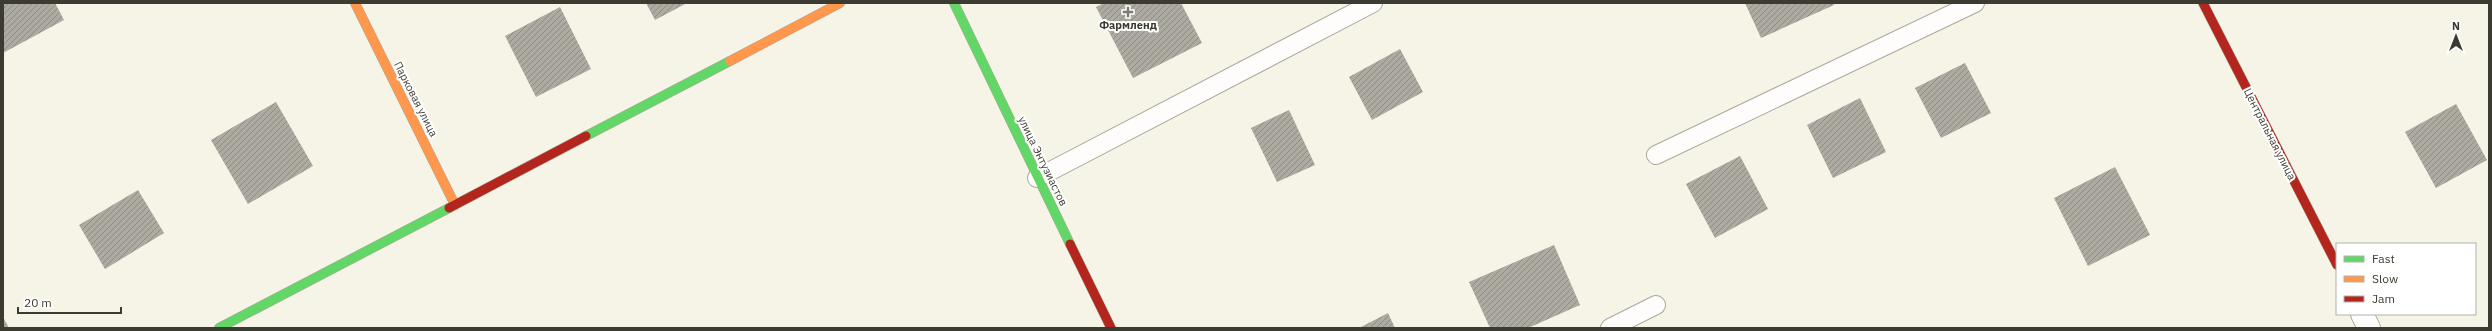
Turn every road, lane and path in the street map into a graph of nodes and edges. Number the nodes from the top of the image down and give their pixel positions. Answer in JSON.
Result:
{"nodes":[{"id":1,"x":355,"y":3,"type":"edge"},
{"id":2,"x":840,"y":3,"type":"edge"},
{"id":3,"x":954,"y":3,"type":"edge"},
{"id":4,"x":1373,"y":3,"type":"edge"},
{"id":5,"x":1975,"y":3,"type":"edge"},
{"id":6,"x":2203,"y":3,"type":"edge"},
{"id":7,"x":1656,"y":155,"type":"dead end"},
{"id":8,"x":1037,"y":178,"type":"junction"},
{"id":9,"x":456,"y":205,"type":"junction"},
{"id":10,"x":2336,"y":263,"type":"edge"},
{"id":11,"x":1656,"y":305,"type":"dead end"},
{"id":12,"x":2362,"y":315,"type":"edge"},
{"id":13,"x":219,"y":328,"type":"edge"},
{"id":14,"x":1111,"y":328,"type":"edge"},
{"id":15,"x":1610,"y":328,"type":"edge"},
{"id":16,"x":2369,"y":328,"type":"edge"}],
"edges":[{"from":1,"to":9,"type":"street","name":"Парковая улица"},
{"from":2,"to":9,"type":"street"},
{"from":3,"to":8,"type":"street","name":"улица Энтузиастов"},
{"from":4,"to":8,"type":"lane"},
{"from":5,"to":7,"type":"lane"},
{"from":6,"to":10,"type":"street","name":"Центральная улица"},
{"from":8,"to":14,"type":"street","name":"улица Энтузиастов"},
{"from":9,"to":13,"type":"street"},
{"from":11,"to":15,"type":"lane"},
{"from":12,"to":16,"type":"street"}]}
